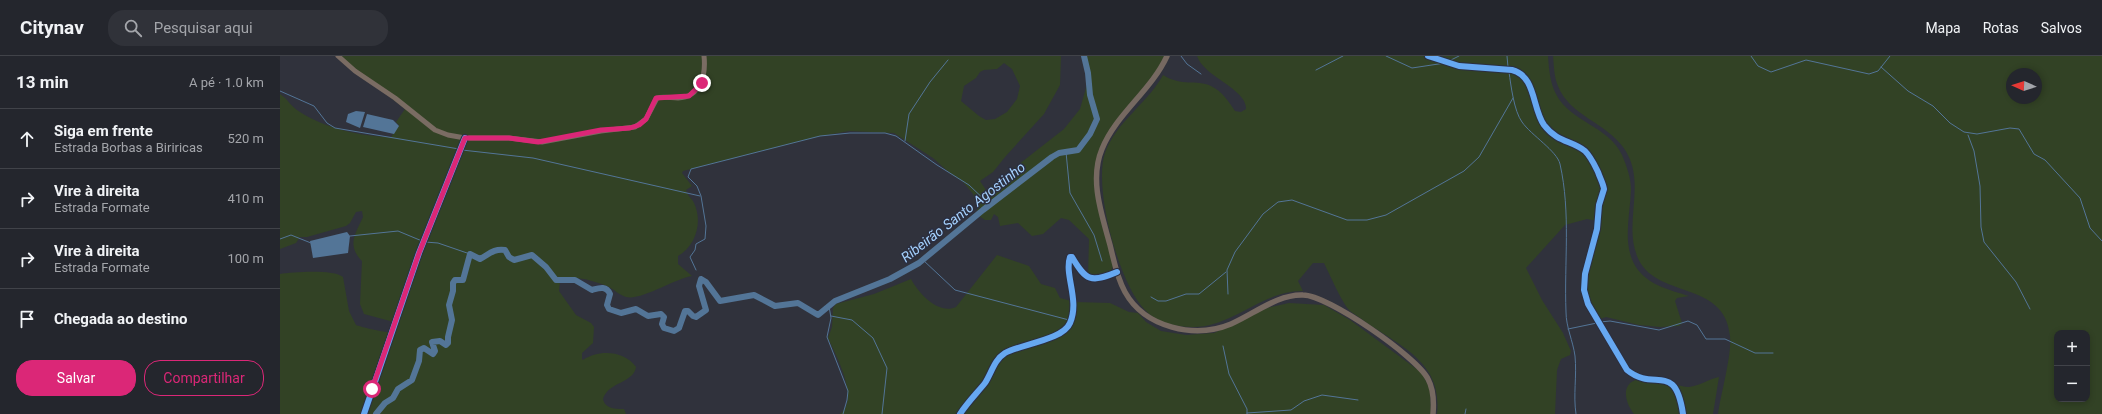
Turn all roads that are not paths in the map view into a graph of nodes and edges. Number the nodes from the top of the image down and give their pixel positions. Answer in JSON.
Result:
{"nodes":[{"id":1,"x":338,"y":56,"type":"edge"},
{"id":2,"x":704,"y":56,"type":"edge"},
{"id":3,"x":1167,"y":56,"type":"edge"},
{"id":4,"x":1428,"y":56,"type":"edge"},
{"id":5,"x":465,"y":138,"type":"junction"},
{"id":6,"x":1117,"y":272,"type":"junction"},
{"id":7,"x":364,"y":414,"type":"edge"},
{"id":8,"x":960,"y":414,"type":"edge"},
{"id":9,"x":1433,"y":414,"type":"edge"},
{"id":10,"x":1683,"y":414,"type":"edge"}],
"edges":[{"from":1,"to":5,"type":"main road"},
{"from":2,"to":5,"type":"main road"},
{"from":3,"to":6,"type":"highway"},
{"from":4,"to":10,"type":"street"},
{"from":5,"to":7,"type":"street"},
{"from":6,"to":8,"type":"street"},
{"from":6,"to":9,"type":"highway"}]}
